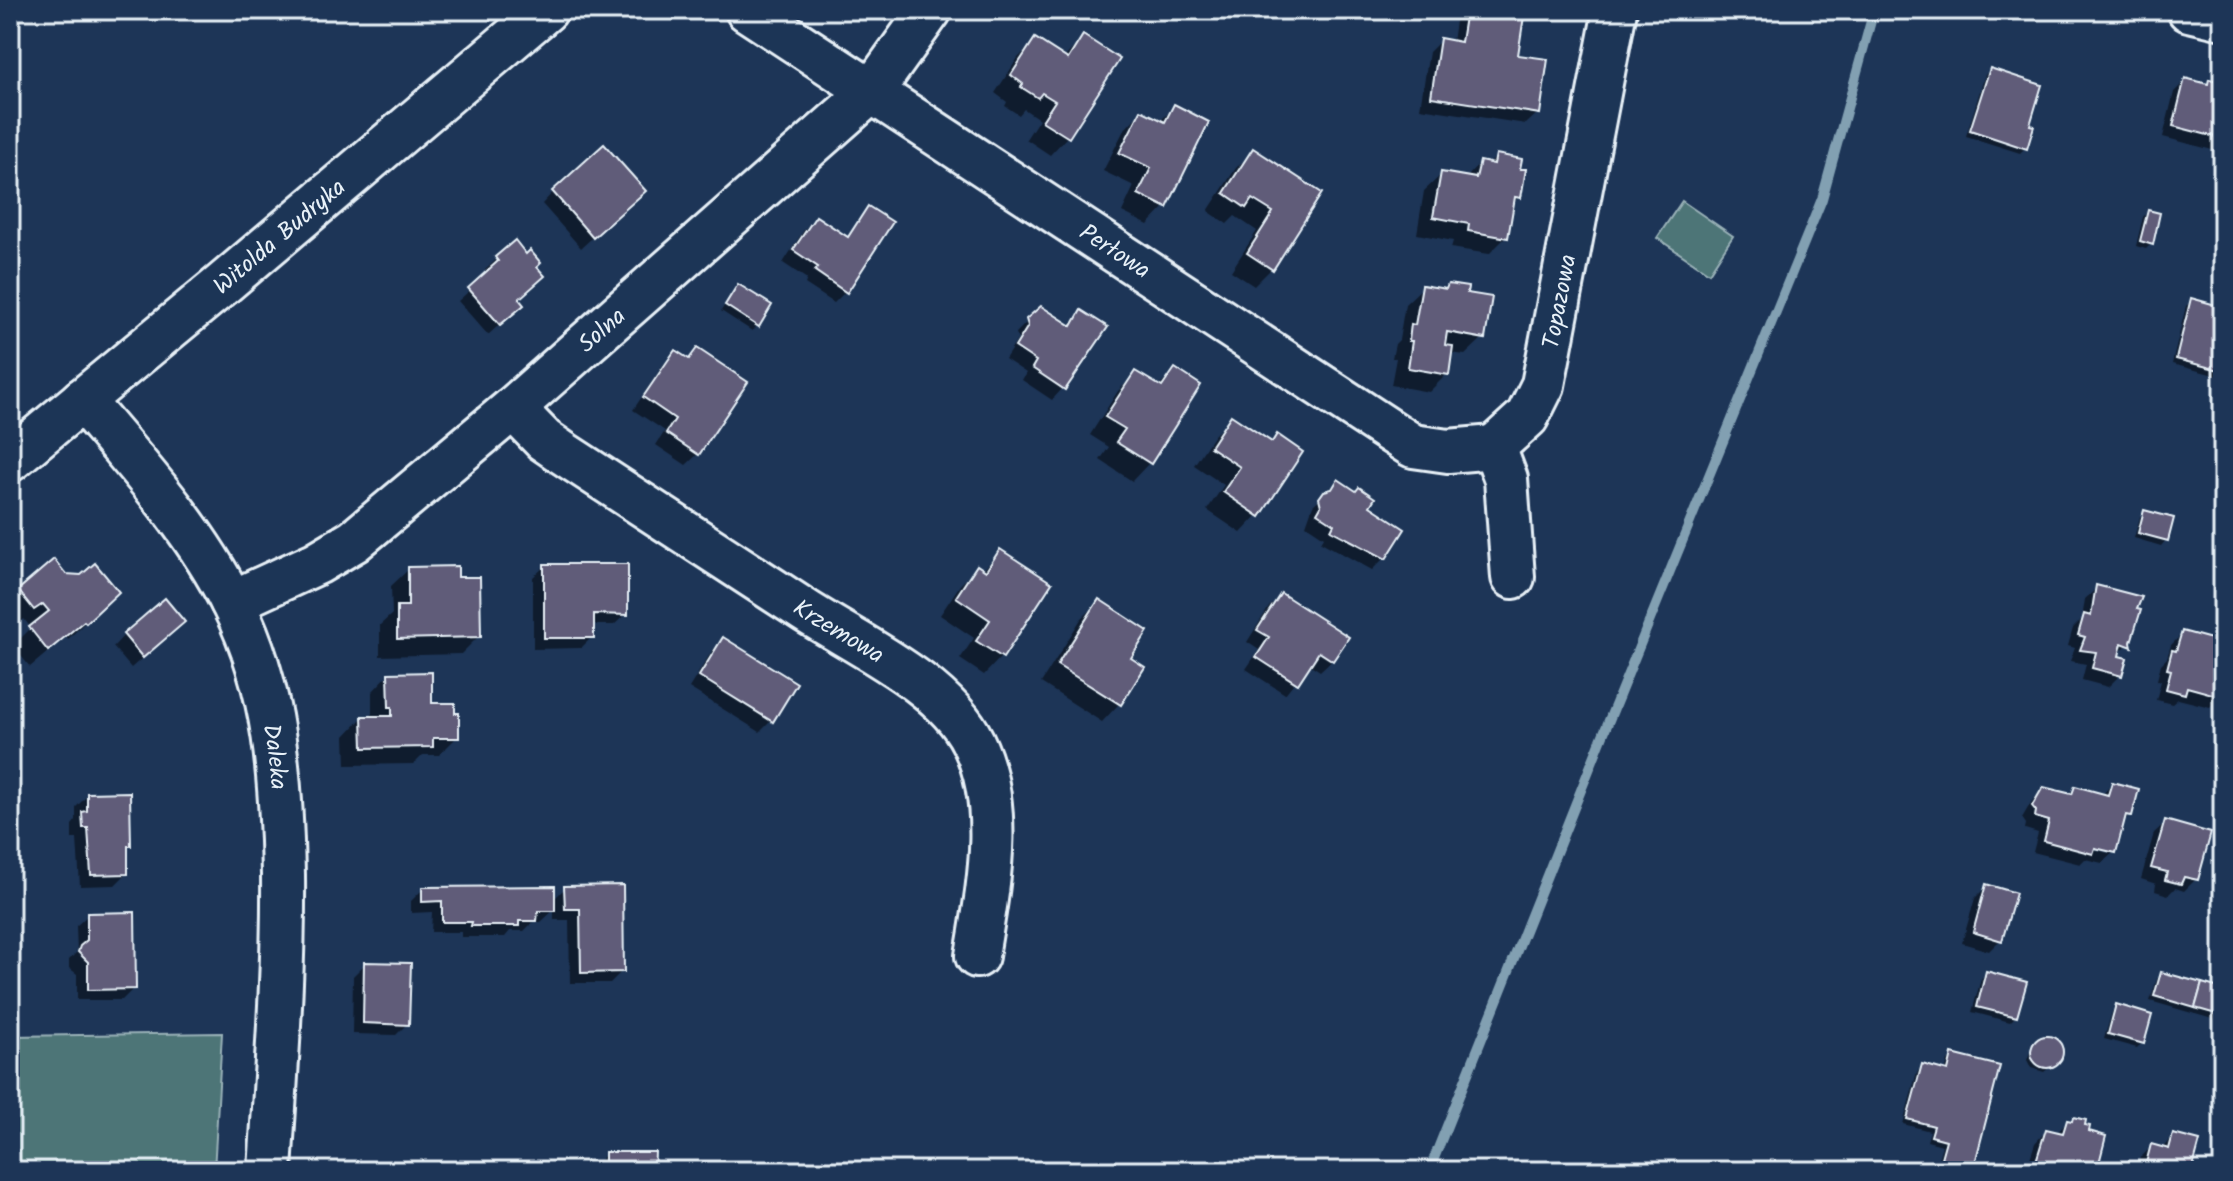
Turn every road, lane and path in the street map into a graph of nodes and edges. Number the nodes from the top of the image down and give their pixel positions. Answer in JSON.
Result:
{"nodes":[{"id":1,"x":546,"y":10,"type":"edge"},
{"id":2,"x":747,"y":10,"type":"edge"},
{"id":3,"x":930,"y":10,"type":"edge"},
{"id":4,"x":1615,"y":10,"type":"edge"},
{"id":5,"x":2189,"y":10,"type":"edge"},
{"id":6,"x":2223,"y":18,"type":"edge"},
{"id":7,"x":872,"y":91,"type":"junction"},
{"id":8,"x":82,"y":400,"type":"junction"},
{"id":9,"x":513,"y":408,"type":"junction"},
{"id":10,"x":1494,"y":447,"type":"junction"},
{"id":11,"x":10,"y":460,"type":"edge"},
{"id":12,"x":1513,"y":577,"type":"dead end"},
{"id":13,"x":232,"y":602,"type":"junction"},
{"id":14,"x":977,"y":956,"type":"dead end"},
{"id":15,"x":270,"y":1171,"type":"edge"}],
"edges":[{"from":1,"to":8,"type":"street","name":"Witolda Budryka"},
{"from":2,"to":7,"type":"street","name":"Perłowa"},
{"from":3,"to":7,"type":"street","name":"Solna"},
{"from":4,"to":10,"type":"street","name":"Topazowa"},
{"from":5,"to":6,"type":"street"},
{"from":7,"to":9,"type":"street","name":"Solna"},
{"from":7,"to":10,"type":"street","name":"Perłowa"},
{"from":8,"to":11,"type":"street","name":"Witolda Budryka"},
{"from":8,"to":13,"type":"street","name":"Daleka"},
{"from":9,"to":13,"type":"street","name":"Solna"},
{"from":9,"to":14,"type":"street","name":"Krzemowa"},
{"from":10,"to":12,"type":"street"},
{"from":13,"to":15,"type":"street","name":"Daleka"}]}
